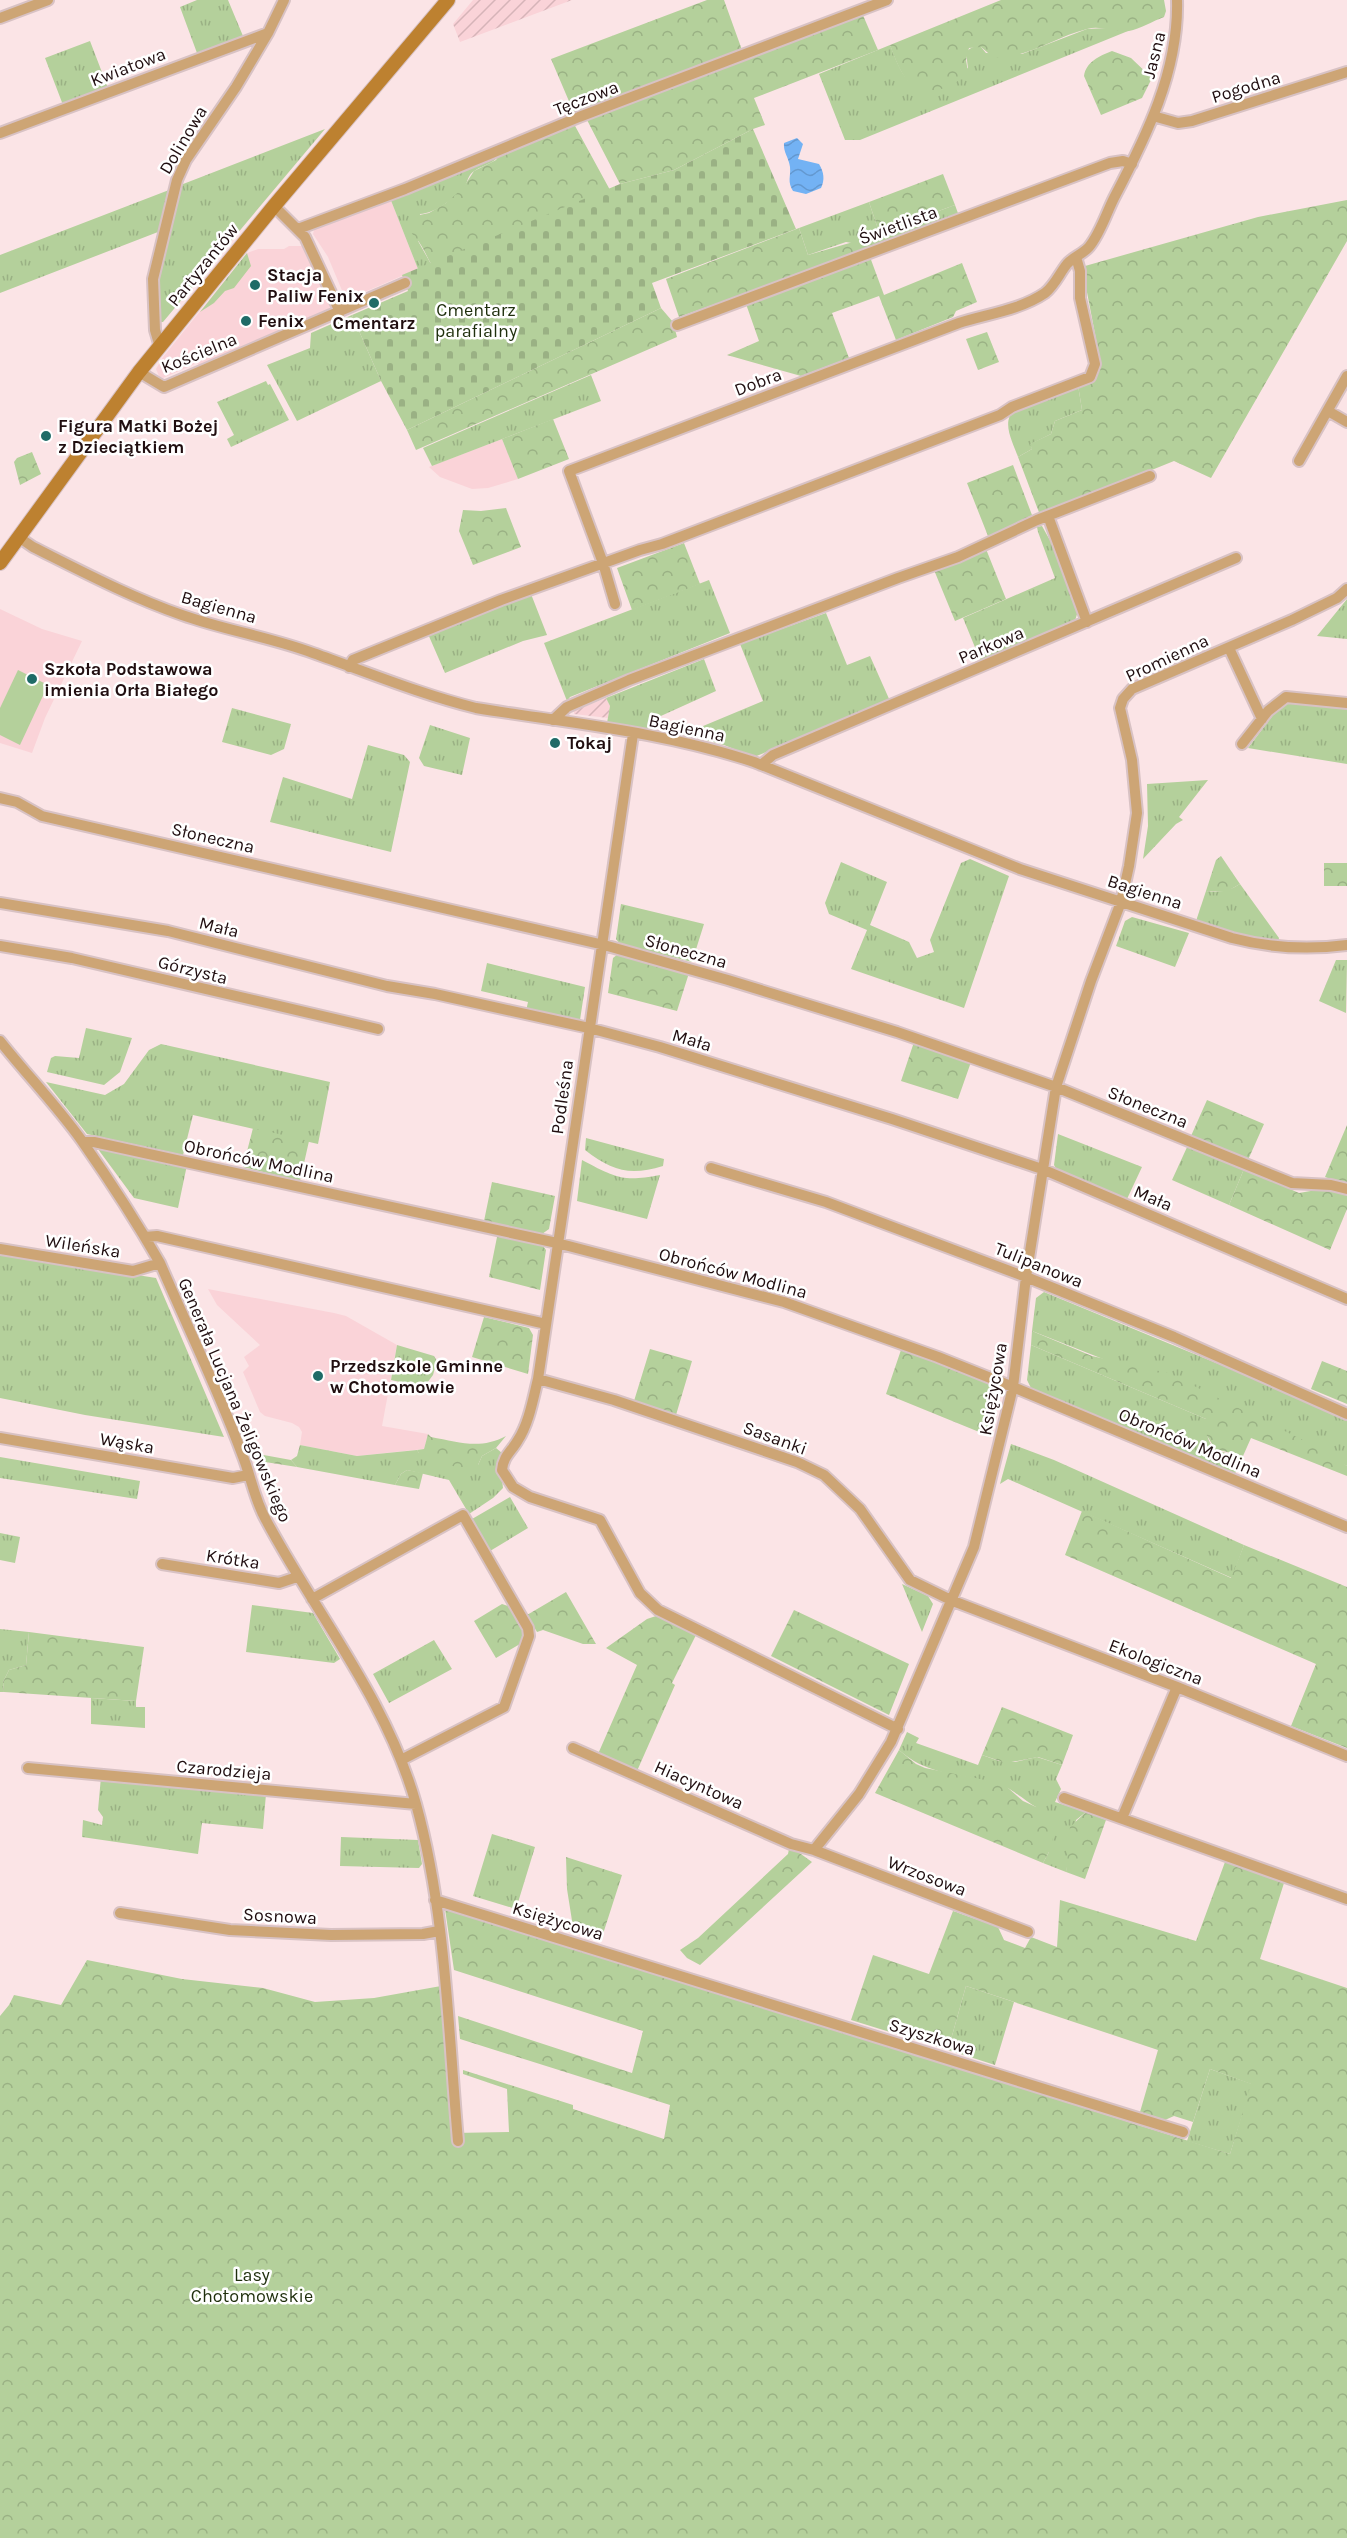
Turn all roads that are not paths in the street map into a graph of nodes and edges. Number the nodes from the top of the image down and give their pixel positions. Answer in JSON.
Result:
{"nodes":[{"id":1,"x":48,"y":0,"type":"edge"},
{"id":2,"x":284,"y":0,"type":"edge"},
{"id":3,"x":448,"y":0,"type":"edge"},
{"id":4,"x":886,"y":0,"type":"edge"},
{"id":5,"x":1177,"y":0,"type":"edge"},
{"id":6,"x":0,"y":18,"type":"edge"},
{"id":7,"x":268,"y":33,"type":"junction"},
{"id":8,"x":1347,"y":72,"type":"edge"},
{"id":9,"x":1153,"y":116,"type":"junction"},
{"id":10,"x":0,"y":133,"type":"edge"},
{"id":11,"x":1131,"y":164,"type":"junction"},
{"id":12,"x":274,"y":206,"type":"junction"},
{"id":13,"x":298,"y":229,"type":"junction"},
{"id":14,"x":1076,"y":257,"type":"junction"},
{"id":15,"x":405,"y":284,"type":"dead end"},
{"id":16,"x":340,"y":312,"type":"junction"},
{"id":17,"x":677,"y":325,"type":"dead end"},
{"id":18,"x":160,"y":347,"type":"junction"},
{"id":19,"x":139,"y":372,"type":"junction"},
{"id":20,"x":1347,"y":376,"type":"edge"},
{"id":21,"x":1328,"y":411,"type":"junction"},
{"id":22,"x":1347,"y":422,"type":"edge"},
{"id":23,"x":1299,"y":461,"type":"dead end"},
{"id":24,"x":1150,"y":476,"type":"dead end"},
{"id":25,"x":1048,"y":516,"type":"junction"},
{"id":26,"x":20,"y":538,"type":"junction"},
{"id":27,"x":1236,"y":558,"type":"dead end"},
{"id":28,"x":0,"y":563,"type":"edge"},
{"id":29,"x":603,"y":563,"type":"junction"},
{"id":30,"x":1347,"y":589,"type":"edge"},
{"id":31,"x":615,"y":604,"type":"dead end"},
{"id":32,"x":1087,"y":622,"type":"junction"},
{"id":33,"x":1229,"y":648,"type":"junction"},
{"id":34,"x":349,"y":667,"type":"junction"},
{"id":35,"x":1347,"y":703,"type":"edge"},
{"id":36,"x":1262,"y":719,"type":"junction"},
{"id":37,"x":553,"y":720,"type":"junction"},
{"id":38,"x":633,"y":734,"type":"junction"},
{"id":39,"x":1242,"y":744,"type":"dead end"},
{"id":40,"x":761,"y":765,"type":"junction"},
{"id":41,"x":0,"y":798,"type":"edge"},
{"id":42,"x":1121,"y":902,"type":"junction"},
{"id":43,"x":0,"y":903,"type":"edge"},
{"id":44,"x":604,"y":945,"type":"junction"},
{"id":45,"x":1347,"y":945,"type":"edge"},
{"id":46,"x":0,"y":946,"type":"edge"},
{"id":47,"x":589,"y":1028,"type":"junction"},
{"id":48,"x":378,"y":1029,"type":"dead end"},
{"id":49,"x":0,"y":1041,"type":"edge"},
{"id":50,"x":1056,"y":1087,"type":"junction"},
{"id":51,"x":83,"y":1142,"type":"junction"},
{"id":52,"x":711,"y":1168,"type":"dead end"},
{"id":53,"x":1042,"y":1169,"type":"junction"},
{"id":54,"x":1347,"y":1189,"type":"edge"},
{"id":55,"x":145,"y":1237,"type":"junction"},
{"id":56,"x":557,"y":1243,"type":"junction"},
{"id":57,"x":0,"y":1249,"type":"edge"},
{"id":58,"x":160,"y":1263,"type":"junction"},
{"id":59,"x":1026,"y":1277,"type":"junction"},
{"id":60,"x":1347,"y":1299,"type":"edge"},
{"id":61,"x":546,"y":1324,"type":"junction"},
{"id":62,"x":538,"y":1379,"type":"junction"},
{"id":63,"x":1013,"y":1387,"type":"junction"},
{"id":64,"x":1347,"y":1414,"type":"edge"},
{"id":65,"x":0,"y":1438,"type":"edge"},
{"id":66,"x":248,"y":1475,"type":"junction"},
{"id":67,"x":1347,"y":1527,"type":"edge"},
{"id":68,"x":162,"y":1564,"type":"dead end"},
{"id":69,"x":297,"y":1577,"type":"junction"},
{"id":70,"x":312,"y":1599,"type":"junction"},
{"id":71,"x":953,"y":1601,"type":"junction"},
{"id":72,"x":1177,"y":1687,"type":"junction"},
{"id":73,"x":898,"y":1729,"type":"junction"},
{"id":74,"x":573,"y":1748,"type":"dead end"},
{"id":75,"x":1347,"y":1756,"type":"edge"},
{"id":76,"x":401,"y":1761,"type":"junction"},
{"id":77,"x":28,"y":1768,"type":"dead end"},
{"id":78,"x":1064,"y":1797,"type":"dead end"},
{"id":79,"x":416,"y":1804,"type":"junction"},
{"id":80,"x":1122,"y":1818,"type":"junction"},
{"id":81,"x":814,"y":1850,"type":"junction"},
{"id":82,"x":1347,"y":1899,"type":"edge"},
{"id":83,"x":435,"y":1900,"type":"junction"},
{"id":84,"x":120,"y":1913,"type":"dead end"},
{"id":85,"x":439,"y":1931,"type":"junction"},
{"id":86,"x":1028,"y":1932,"type":"dead end"},
{"id":87,"x":671,"y":1973,"type":"joint"},
{"id":88,"x":1183,"y":2132,"type":"dead end"},
{"id":89,"x":458,"y":2141,"type":"dead end"}],
"edges":[{"from":1,"to":6,"type":"street"},
{"from":2,"to":7,"type":"street","name":"Dolinowa"},
{"from":3,"to":12,"type":"street","name":"Partyzantów"},
{"from":4,"to":13,"type":"street","name":"Tęczowa"},
{"from":5,"to":9,"type":"street","name":"Jasna"},
{"from":7,"to":10,"type":"street","name":"Kwiatowa"},
{"from":7,"to":18,"type":"street","name":"Dolinowa"},
{"from":8,"to":9,"type":"street","name":"Pogodna"},
{"from":9,"to":11,"type":"street","name":"Jasna"},
{"from":11,"to":14,"type":"street","name":"Jasna"},
{"from":11,"to":17,"type":"street","name":"Świetlista"},
{"from":12,"to":13,"type":"street"},
{"from":12,"to":18,"type":"street","name":"Partyzantów"},
{"from":13,"to":16,"type":"street"},
{"from":14,"to":29,"type":"street"},
{"from":14,"to":29,"type":"street","name":"Dobra"},
{"from":15,"to":16,"type":"street","name":"Kościelna"},
{"from":16,"to":19,"type":"street","name":"Kościelna"},
{"from":18,"to":19,"type":"street","name":"Partyzantów"},
{"from":19,"to":26,"type":"street","name":"Partyzantów"},
{"from":20,"to":21,"type":"street"},
{"from":21,"to":22,"type":"street"},
{"from":21,"to":23,"type":"street"},
{"from":24,"to":25,"type":"street"},
{"from":25,"to":32,"type":"street"},
{"from":25,"to":37,"type":"street"},
{"from":26,"to":28,"type":"street","name":"Partyzantów"},
{"from":26,"to":34,"type":"street","name":"Bagienna"},
{"from":27,"to":32,"type":"street","name":"Parkowa"},
{"from":29,"to":31,"type":"street"},
{"from":29,"to":34,"type":"street"},
{"from":30,"to":33,"type":"street","name":"Promienna"},
{"from":32,"to":40,"type":"street","name":"Parkowa"},
{"from":33,"to":36,"type":"street"},
{"from":33,"to":42,"type":"street","name":"Promienna"},
{"from":34,"to":37,"type":"street","name":"Bagienna"},
{"from":35,"to":36,"type":"street"},
{"from":36,"to":39,"type":"street"},
{"from":37,"to":38,"type":"street","name":"Bagienna"},
{"from":38,"to":40,"type":"street","name":"Bagienna"},
{"from":38,"to":44,"type":"street","name":"Podleśna"},
{"from":40,"to":42,"type":"street","name":"Bagienna"},
{"from":41,"to":44,"type":"street","name":"Słoneczna"},
{"from":42,"to":45,"type":"street","name":"Bagienna"},
{"from":42,"to":50,"type":"street","name":"Księżycowa"},
{"from":43,"to":47,"type":"street","name":"Mała"},
{"from":44,"to":47,"type":"street","name":"Podleśna"},
{"from":44,"to":50,"type":"street","name":"Słoneczna"},
{"from":46,"to":48,"type":"street","name":"Górzysta"},
{"from":47,"to":53,"type":"street","name":"Mała"},
{"from":47,"to":56,"type":"street","name":"Podleśna"},
{"from":49,"to":51,"type":"street","name":"Generała Lucjana Żeligowskiego"},
{"from":50,"to":53,"type":"street","name":"Księżycowa"},
{"from":50,"to":54,"type":"street","name":"Słoneczna"},
{"from":51,"to":55,"type":"street","name":"Generała Lucjana Żeligowskiego"},
{"from":51,"to":56,"type":"street","name":"Obrońców Modlina"},
{"from":52,"to":59,"type":"street","name":"Tulipanowa"},
{"from":53,"to":59,"type":"street","name":"Księżycowa"},
{"from":53,"to":60,"type":"street","name":"Mała"},
{"from":55,"to":58,"type":"street","name":"Generała Lucjana Żeligowskiego"},
{"from":55,"to":61,"type":"street"},
{"from":56,"to":61,"type":"street","name":"Podleśna"},
{"from":56,"to":63,"type":"street","name":"Obrońców Modlina"},
{"from":57,"to":58,"type":"street","name":"Wileńska"},
{"from":58,"to":66,"type":"street","name":"Generała Lucjana Żeligowskiego"},
{"from":59,"to":63,"type":"street","name":"Księżycowa"},
{"from":59,"to":64,"type":"street","name":"Tulipanowa"},
{"from":61,"to":62,"type":"street","name":"Podleśna"},
{"from":62,"to":71,"type":"street","name":"Sasanki"},
{"from":62,"to":73,"type":"street","name":"Podleśna"},
{"from":63,"to":67,"type":"street","name":"Obrońców Modlina"},
{"from":63,"to":71,"type":"street","name":"Księżycowa"},
{"from":65,"to":66,"type":"street","name":"Wąska"},
{"from":66,"to":69,"type":"street","name":"Generała Lucjana Żeligowskiego"},
{"from":68,"to":69,"type":"street","name":"Krótka"},
{"from":69,"to":70,"type":"street","name":"Generała Lucjana Żeligowskiego"},
{"from":70,"to":76,"type":"street","name":"Generała Lucjana Żeligowskiego"},
{"from":70,"to":76,"type":"street"},
{"from":71,"to":72,"type":"street","name":"Ekologiczna"},
{"from":71,"to":73,"type":"street","name":"Księżycowa"},
{"from":72,"to":75,"type":"street","name":"Ekologiczna"},
{"from":72,"to":80,"type":"street"},
{"from":73,"to":81,"type":"street","name":"Księżycowa"},
{"from":74,"to":81,"type":"street","name":"Hiacyntowa"},
{"from":76,"to":79,"type":"street","name":"Generała Lucjana Żeligowskiego"},
{"from":77,"to":79,"type":"street","name":"Czarodzieja"},
{"from":78,"to":80,"type":"street"},
{"from":79,"to":83,"type":"street","name":"Generała Lucjana Żeligowskiego"},
{"from":80,"to":82,"type":"street"},
{"from":81,"to":86,"type":"street","name":"Wrzosowa"},
{"from":83,"to":85,"type":"street","name":"Generała Lucjana Żeligowskiego"},
{"from":83,"to":87,"type":"street","name":"Księżycowa"},
{"from":84,"to":85,"type":"street","name":"Sosnowa"},
{"from":85,"to":89,"type":"street","name":"Generała Lucjana Żeligowskiego"},
{"from":87,"to":88,"type":"street","name":"Szyszkowa"}]}
